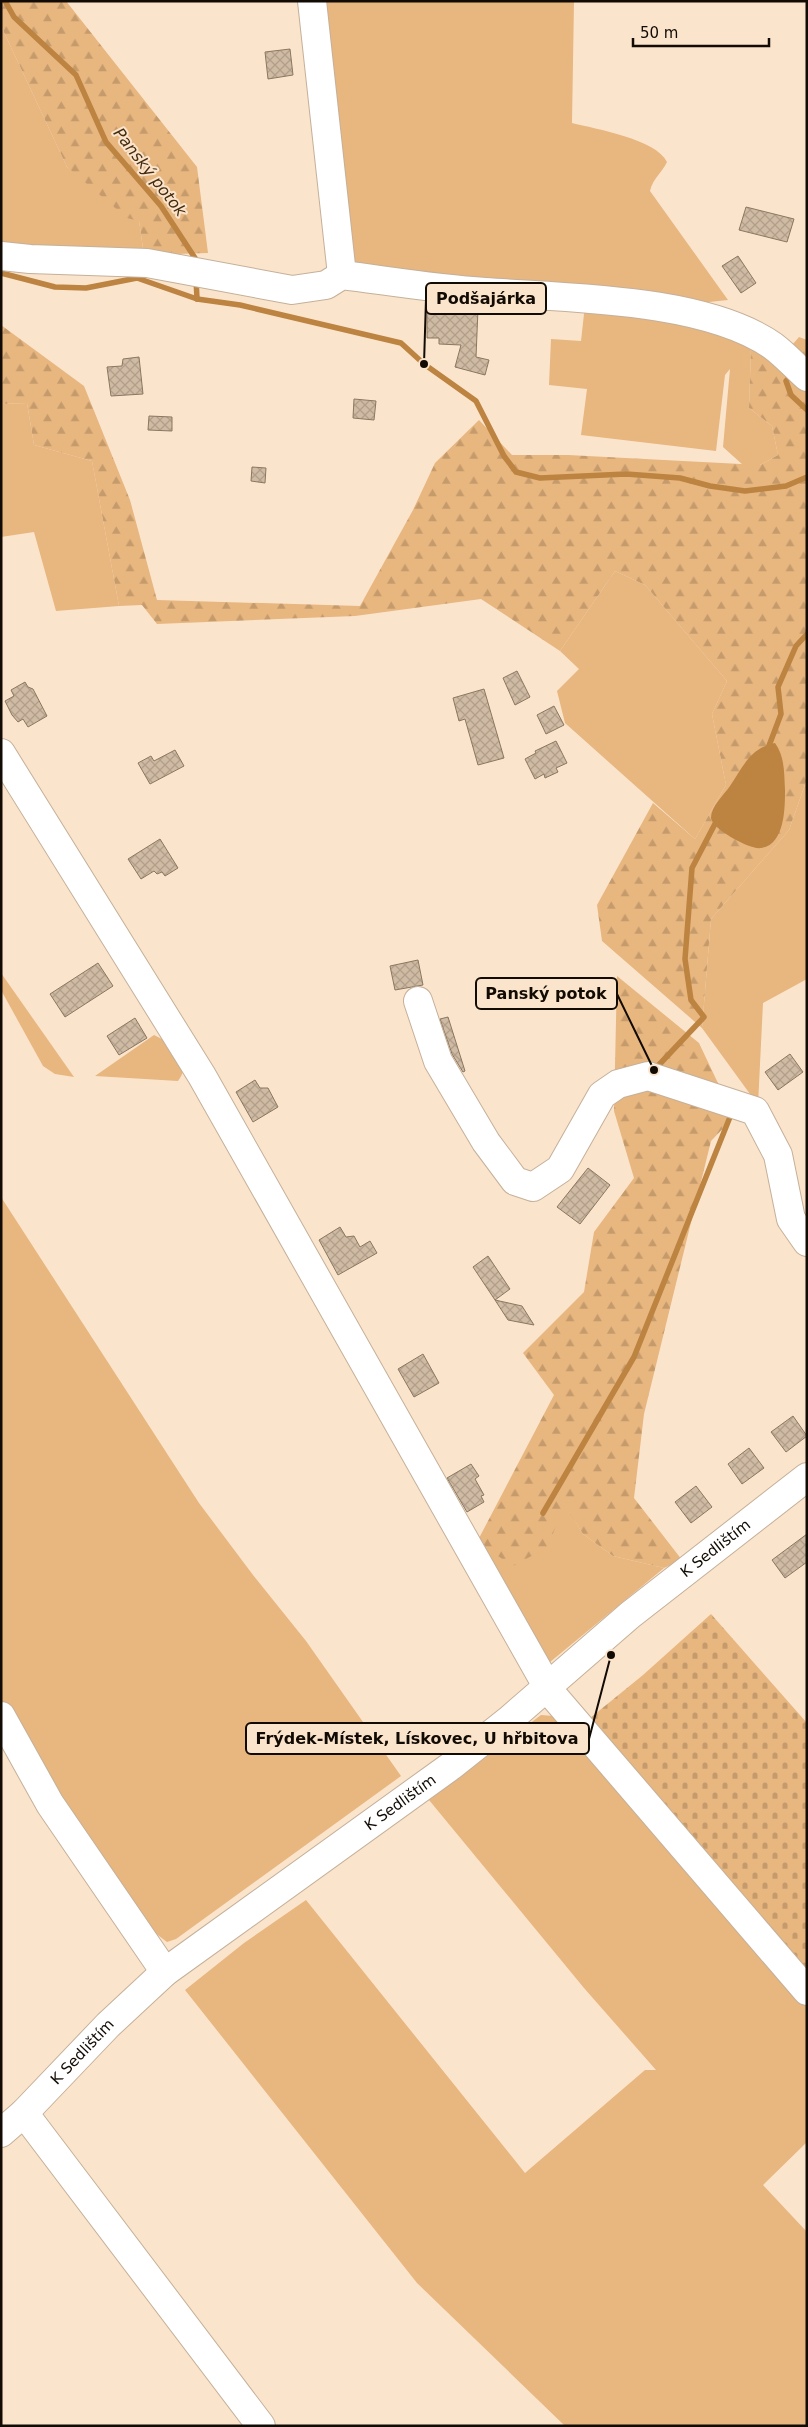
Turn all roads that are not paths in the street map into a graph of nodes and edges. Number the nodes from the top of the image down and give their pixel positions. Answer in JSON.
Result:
{"nodes":[{"id":1,"x":312,"y":1,"type":"edge"},
{"id":2,"x":1,"y":256,"type":"edge"},
{"id":3,"x":342,"y":275,"type":"junction"},
{"id":4,"x":802,"y":373,"type":"edge"},
{"id":5,"x":1,"y":753,"type":"edge"},
{"id":6,"x":418,"y":1001,"type":"dead end"},
{"id":7,"x":807,"y":1242,"type":"edge"},
{"id":8,"x":807,"y":1477,"type":"edge"},
{"id":9,"x":547,"y":1688,"type":"junction"},
{"id":10,"x":1,"y":1716,"type":"edge"},
{"id":11,"x":165,"y":1972,"type":"junction"},
{"id":12,"x":807,"y":1991,"type":"edge"},
{"id":13,"x":24,"y":2113,"type":"junction"},
{"id":14,"x":1,"y":2133,"type":"edge"},
{"id":15,"x":261,"y":2426,"type":"edge"}],
"edges":[{"from":1,"to":3,"type":"street"},
{"from":2,"to":3,"type":"street"},
{"from":3,"to":4,"type":"street"},
{"from":5,"to":9,"type":"street"},
{"from":6,"to":7,"type":"street"},
{"from":8,"to":9,"type":"street","name":"K Sedlištím"},
{"from":9,"to":11,"type":"street","name":"K Sedlištím"},
{"from":9,"to":12,"type":"street"},
{"from":10,"to":11,"type":"street"},
{"from":11,"to":13,"type":"street","name":"K Sedlištím"},
{"from":13,"to":14,"type":"street","name":"K Sedlištím"},
{"from":13,"to":15,"type":"street"}]}
